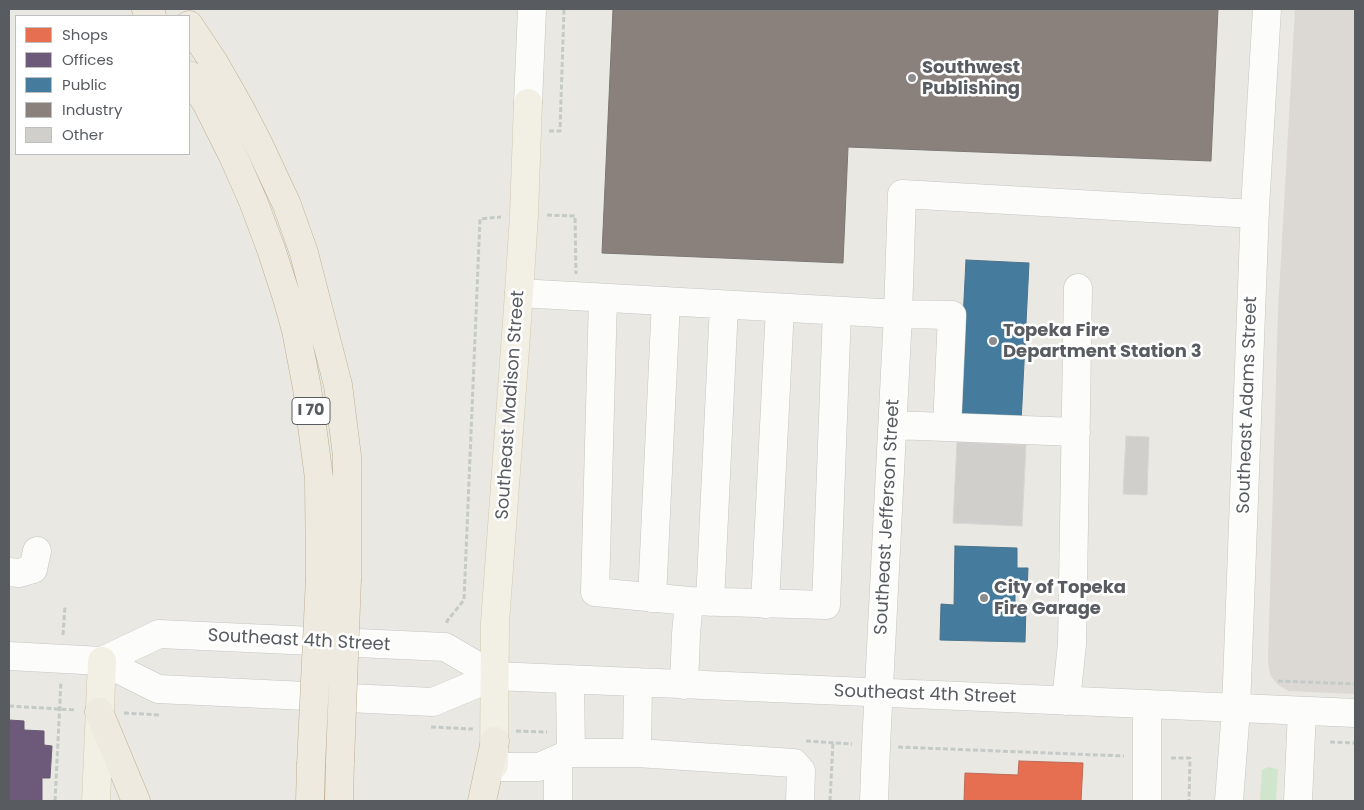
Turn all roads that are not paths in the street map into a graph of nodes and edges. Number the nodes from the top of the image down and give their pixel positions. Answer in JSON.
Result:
{"nodes":[{"id":1,"x":532,"y":9,"type":"edge"},
{"id":2,"x":1267,"y":9,"type":"edge"},
{"id":3,"x":190,"y":26,"type":"edge"},
{"id":4,"x":190,"y":77,"type":"edge"},
{"id":5,"x":528,"y":103,"type":"joint"},
{"id":6,"x":1255,"y":214,"type":"junction"},
{"id":7,"x":1078,"y":288,"type":"dead end"},
{"id":8,"x":519,"y":293,"type":"junction"},
{"id":9,"x":603,"y":298,"type":"junction"},
{"id":10,"x":666,"y":301,"type":"junction"},
{"id":11,"x":724,"y":305,"type":"junction"},
{"id":12,"x":780,"y":308,"type":"junction"},
{"id":13,"x":837,"y":311,"type":"junction"},
{"id":14,"x":898,"y":314,"type":"junction"},
{"id":15,"x":893,"y":425,"type":"junction"},
{"id":16,"x":947,"y":427,"type":"junction"},
{"id":17,"x":1076,"y":432,"type":"junction"},
{"id":18,"x":37,"y":551,"type":"dead end"},
{"id":19,"x":9,"y":572,"type":"edge"},
{"id":20,"x":652,"y":598,"type":"junction"},
{"id":21,"x":700,"y":601,"type":"junction"},
{"id":22,"x":765,"y":604,"type":"junction"},
{"id":23,"x":9,"y":656,"type":"edge"},
{"id":24,"x":102,"y":661,"type":"junction"},
{"id":25,"x":495,"y":676,"type":"junction"},
{"id":26,"x":570,"y":680,"type":"junction"},
{"id":27,"x":638,"y":682,"type":"junction"},
{"id":28,"x":684,"y":685,"type":"junction"},
{"id":29,"x":879,"y":694,"type":"junction"},
{"id":30,"x":1066,"y":701,"type":"junction"},
{"id":31,"x":1147,"y":705,"type":"junction"},
{"id":32,"x":1236,"y":709,"type":"junction"},
{"id":33,"x":1302,"y":711,"type":"junction"},
{"id":34,"x":99,"y":712,"type":"junction"},
{"id":35,"x":1355,"y":713,"type":"edge"},
{"id":36,"x":637,"y":753,"type":"junction"},
{"id":37,"x":494,"y":754,"type":"junction"},
{"id":38,"x":564,"y":756,"type":"junction"},
{"id":39,"x":96,"y":801,"type":"edge"},
{"id":40,"x":136,"y":801,"type":"edge"},
{"id":41,"x":310,"y":801,"type":"edge"},
{"id":42,"x":339,"y":801,"type":"edge"},
{"id":43,"x":482,"y":801,"type":"edge"},
{"id":44,"x":492,"y":801,"type":"edge"},
{"id":45,"x":558,"y":801,"type":"edge"},
{"id":46,"x":800,"y":801,"type":"edge"},
{"id":47,"x":874,"y":801,"type":"edge"},
{"id":48,"x":1147,"y":801,"type":"edge"},
{"id":49,"x":1229,"y":801,"type":"edge"},
{"id":50,"x":1298,"y":801,"type":"edge"}],
"edges":[{"from":1,"to":5,"type":"street","name":"Southeast Madison Street"},
{"from":2,"to":6,"type":"street","name":"Southeast Adams Street"},
{"from":3,"to":42,"type":"highway","number":"I 70","bridge":true},
{"from":4,"to":41,"type":"highway","number":"I 70","bridge":true},
{"from":5,"to":8,"type":"main road","name":"Southeast Madison Street"},
{"from":6,"to":14,"type":"street","name":"Southeast Jefferson Street"},
{"from":6,"to":32,"type":"street","name":"Southeast Adams Street"},
{"from":7,"to":17,"type":"street"},
{"from":8,"to":9,"type":"street"},
{"from":8,"to":25,"type":"main road","name":"Southeast Madison Street"},
{"from":9,"to":10,"type":"street"},
{"from":9,"to":20,"type":"street"},
{"from":10,"to":11,"type":"street"},
{"from":10,"to":20,"type":"street"},
{"from":11,"to":12,"type":"street"},
{"from":11,"to":21,"type":"street"},
{"from":12,"to":13,"type":"street"},
{"from":12,"to":22,"type":"street"},
{"from":13,"to":14,"type":"street"},
{"from":13,"to":22,"type":"street"},
{"from":14,"to":15,"type":"street","name":"Southeast Jefferson Street"},
{"from":14,"to":16,"type":"street"},
{"from":15,"to":16,"type":"street"},
{"from":15,"to":29,"type":"street","name":"Southeast Jefferson Street"},
{"from":16,"to":17,"type":"street"},
{"from":17,"to":30,"type":"street"},
{"from":18,"to":19,"type":"street"},
{"from":20,"to":21,"type":"street"},
{"from":21,"to":22,"type":"street"},
{"from":21,"to":28,"type":"street"},
{"from":23,"to":24,"type":"street","name":"Southeast 4th Street"},
{"from":24,"to":25,"type":"street","name":"Southeast 4th Street"},
{"from":24,"to":25,"type":"street","name":"Southeast 4th Street"},
{"from":24,"to":34,"type":"main road"},
{"from":25,"to":26,"type":"street","name":"Southeast 4th Street"},
{"from":25,"to":37,"type":"main road","name":"Southeast Madison Street"},
{"from":26,"to":27,"type":"street","name":"Southeast 4th Street"},
{"from":26,"to":38,"type":"street"},
{"from":27,"to":28,"type":"street","name":"Southeast 4th Street"},
{"from":27,"to":36,"type":"street"},
{"from":28,"to":29,"type":"street","name":"Southeast 4th Street"},
{"from":29,"to":30,"type":"street","name":"Southeast 4th Street"},
{"from":29,"to":47,"type":"street","name":"Southeast Jefferson Street"},
{"from":30,"to":31,"type":"street","name":"Southeast 4th Street"},
{"from":31,"to":32,"type":"street","name":"Southeast 4th Street"},
{"from":31,"to":48,"type":"street"},
{"from":32,"to":33,"type":"street","name":"Southeast 4th Street"},
{"from":32,"to":49,"type":"street","name":"Southeast Adams Street"},
{"from":33,"to":35,"type":"street","name":"Southeast 4th Street"},
{"from":33,"to":50,"type":"street"},
{"from":34,"to":39,"type":"main road"},
{"from":34,"to":40,"type":"highway"},
{"from":36,"to":38,"type":"street"},
{"from":36,"to":46,"type":"street"},
{"from":37,"to":38,"type":"street"},
{"from":37,"to":43,"type":"highway"},
{"from":37,"to":44,"type":"main road","name":"Southeast Madison Street"},
{"from":38,"to":45,"type":"street"}]}
